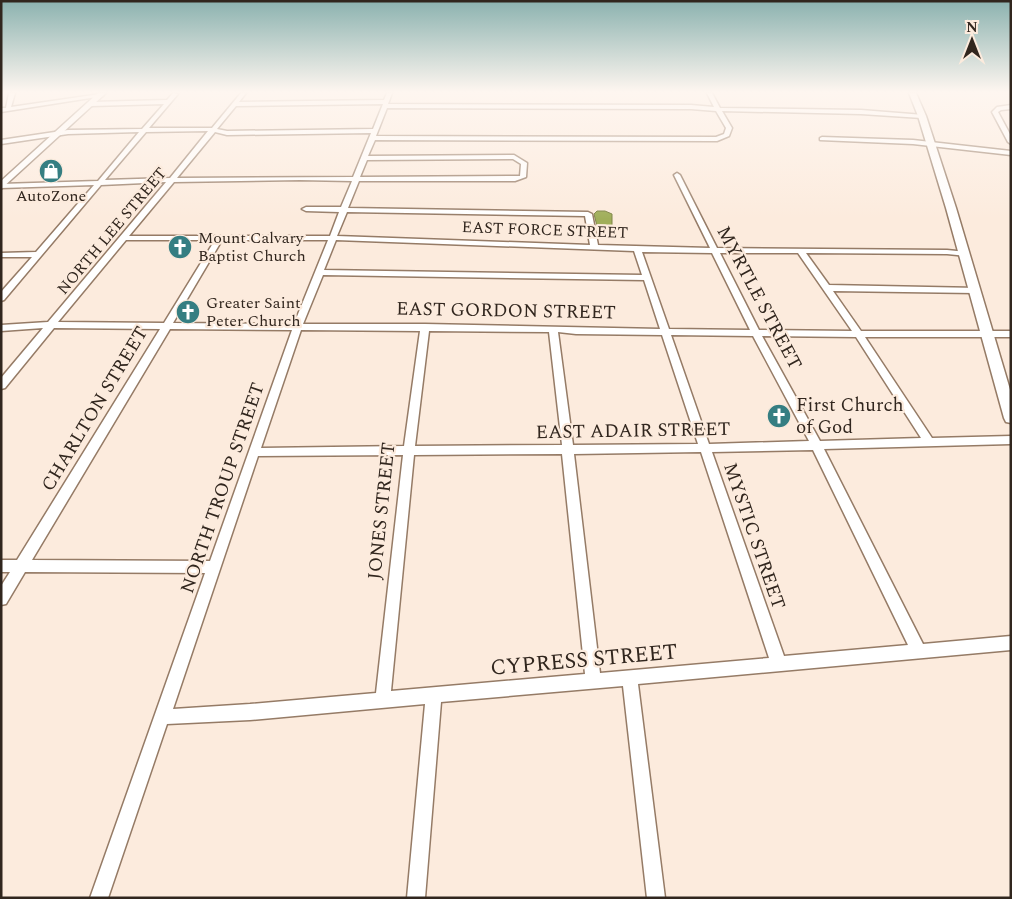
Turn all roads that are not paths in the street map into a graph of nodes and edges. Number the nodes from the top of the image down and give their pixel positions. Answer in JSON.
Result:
{"nodes":[{"id":1,"x":47,"y":135,"type":"edge"},
{"id":2,"x":58,"y":135,"type":"edge"},
{"id":3,"x":140,"y":135,"type":"edge"},
{"id":4,"x":211,"y":135,"type":"edge"},
{"id":5,"x":374,"y":135,"type":"edge"},
{"id":6,"x":427,"y":135,"type":"edge"},
{"id":7,"x":725,"y":135,"type":"edge"},
{"id":8,"x":928,"y":135,"type":"edge"},
{"id":9,"x":822,"y":139,"type":"dead end"},
{"id":10,"x":1,"y":142,"type":"edge"},
{"id":11,"x":931,"y":143,"type":"junction"},
{"id":12,"x":1011,"y":153,"type":"edge"},
{"id":13,"x":365,"y":158,"type":"junction"},
{"id":14,"x":677,"y":175,"type":"dead end"},
{"id":15,"x":357,"y":179,"type":"junction"},
{"id":16,"x":172,"y":180,"type":"junction"},
{"id":17,"x":101,"y":182,"type":"junction"},
{"id":18,"x":1,"y":186,"type":"edge"},
{"id":19,"x":306,"y":209,"type":"dead end"},
{"id":20,"x":346,"y":210,"type":"junction"},
{"id":21,"x":124,"y":238,"type":"junction"},
{"id":22,"x":220,"y":238,"type":"junction"},
{"id":23,"x":334,"y":238,"type":"junction"},
{"id":24,"x":594,"y":247,"type":"junction"},
{"id":25,"x":637,"y":249,"type":"junction"},
{"id":26,"x":714,"y":250,"type":"junction"},
{"id":27,"x":800,"y":251,"type":"junction"},
{"id":28,"x":39,"y":254,"type":"junction"},
{"id":29,"x":964,"y":254,"type":"junction"},
{"id":30,"x":1,"y":255,"type":"edge"},
{"id":31,"x":321,"y":272,"type":"junction"},
{"id":32,"x":647,"y":278,"type":"junction"},
{"id":33,"x":827,"y":288,"type":"junction"},
{"id":34,"x":975,"y":290,"type":"junction"},
{"id":35,"x":1,"y":298,"type":"edge"},
{"id":36,"x":51,"y":325,"type":"junction"},
{"id":37,"x":166,"y":325,"type":"junction"},
{"id":38,"x":298,"y":326,"type":"junction"},
{"id":39,"x":425,"y":327,"type":"junction"},
{"id":40,"x":1,"y":328,"type":"edge"},
{"id":41,"x":553,"y":329,"type":"junction"},
{"id":42,"x":664,"y":332,"type":"junction"},
{"id":43,"x":756,"y":332,"type":"junction"},
{"id":44,"x":858,"y":333,"type":"junction"},
{"id":45,"x":1011,"y":334,"type":"edge"},
{"id":46,"x":987,"y":335,"type":"junction"},
{"id":47,"x":1,"y":385,"type":"edge"},
{"id":48,"x":1011,"y":418,"type":"edge"},
{"id":49,"x":1011,"y":440,"type":"edge"},
{"id":50,"x":930,"y":443,"type":"junction"},
{"id":51,"x":816,"y":445,"type":"junction"},
{"id":52,"x":706,"y":448,"type":"junction"},
{"id":53,"x":569,"y":450,"type":"junction"},
{"id":54,"x":409,"y":451,"type":"junction"},
{"id":55,"x":255,"y":452,"type":"junction"},
{"id":56,"x":1,"y":566,"type":"edge"},
{"id":57,"x":21,"y":566,"type":"junction"},
{"id":58,"x":215,"y":567,"type":"junction"},
{"id":59,"x":1,"y":599,"type":"edge"},
{"id":60,"x":1011,"y":643,"type":"edge"},
{"id":61,"x":919,"y":651,"type":"junction"},
{"id":62,"x":779,"y":664,"type":"junction"},
{"id":63,"x":630,"y":677,"type":"junction"},
{"id":64,"x":593,"y":680,"type":"junction"},
{"id":65,"x":434,"y":694,"type":"junction"},
{"id":66,"x":383,"y":699,"type":"junction"},
{"id":67,"x":161,"y":718,"type":"junction"},
{"id":68,"x":99,"y":898,"type":"edge"},
{"id":69,"x":416,"y":898,"type":"edge"},
{"id":70,"x":656,"y":898,"type":"edge"}],
"edges":[{"from":1,"to":10,"type":"street"},
{"from":2,"to":18,"type":"main road"},
{"from":3,"to":17,"type":"street"},
{"from":4,"to":16,"type":"street","name":"NORTH LEE STREET"},
{"from":5,"to":13,"type":"street","name":"NORTH TROUP STREET"},
{"from":6,"to":7,"type":"street"},
{"from":8,"to":11,"type":"main road"},
{"from":9,"to":11,"type":"street"},
{"from":11,"to":12,"type":"street"},
{"from":11,"to":29,"type":"main road"},
{"from":13,"to":15,"type":"street","name":"NORTH TROUP STREET"},
{"from":13,"to":15,"type":"street"},
{"from":14,"to":26,"type":"street","name":"MYRTLE STREET"},
{"from":15,"to":16,"type":"street"},
{"from":15,"to":20,"type":"street","name":"NORTH TROUP STREET"},
{"from":16,"to":17,"type":"street"},
{"from":16,"to":21,"type":"street","name":"NORTH LEE STREET"},
{"from":17,"to":18,"type":"street"},
{"from":17,"to":28,"type":"street"},
{"from":19,"to":20,"type":"street"},
{"from":20,"to":23,"type":"street","name":"NORTH TROUP STREET"},
{"from":20,"to":24,"type":"street"},
{"from":21,"to":22,"type":"street","name":"EAST FORCE STREET"},
{"from":21,"to":36,"type":"street","name":"NORTH LEE STREET"},
{"from":22,"to":23,"type":"street","name":"EAST FORCE STREET"},
{"from":22,"to":37,"type":"street","name":"CHARLTON STREET"},
{"from":23,"to":24,"type":"street","name":"EAST FORCE STREET"},
{"from":23,"to":31,"type":"street","name":"NORTH TROUP STREET"},
{"from":24,"to":25,"type":"street","name":"EAST FORCE STREET"},
{"from":25,"to":26,"type":"street","name":"EAST FORCE STREET"},
{"from":25,"to":32,"type":"street","name":"MYSTIC STREET"},
{"from":26,"to":27,"type":"street","name":"EAST FORCE STREET"},
{"from":26,"to":43,"type":"street","name":"MYRTLE STREET"},
{"from":27,"to":29,"type":"street","name":"EAST FORCE STREET"},
{"from":27,"to":33,"type":"street"},
{"from":28,"to":30,"type":"street"},
{"from":28,"to":35,"type":"street"},
{"from":29,"to":34,"type":"main road"},
{"from":31,"to":32,"type":"street"},
{"from":31,"to":38,"type":"street","name":"NORTH TROUP STREET"},
{"from":32,"to":42,"type":"street","name":"MYSTIC STREET"},
{"from":33,"to":34,"type":"street"},
{"from":33,"to":44,"type":"street"},
{"from":34,"to":46,"type":"main road"},
{"from":36,"to":37,"type":"street","name":"EAST GORDON STREET"},
{"from":36,"to":40,"type":"street","name":"EAST GORDON STREET"},
{"from":36,"to":47,"type":"street","name":"NORTH LEE STREET"},
{"from":37,"to":38,"type":"street","name":"EAST GORDON STREET"},
{"from":37,"to":57,"type":"street","name":"CHARLTON STREET"},
{"from":38,"to":39,"type":"street","name":"EAST GORDON STREET"},
{"from":38,"to":55,"type":"street","name":"NORTH TROUP STREET"},
{"from":39,"to":41,"type":"street","name":"EAST GORDON STREET"},
{"from":39,"to":54,"type":"street","name":"JONES STREET"},
{"from":41,"to":42,"type":"street","name":"EAST GORDON STREET"},
{"from":41,"to":53,"type":"street"},
{"from":42,"to":43,"type":"street","name":"EAST GORDON STREET"},
{"from":42,"to":52,"type":"street","name":"MYSTIC STREET"},
{"from":43,"to":44,"type":"street","name":"EAST GORDON STREET"},
{"from":43,"to":51,"type":"street","name":"MYRTLE STREET"},
{"from":44,"to":46,"type":"street","name":"EAST GORDON STREET"},
{"from":44,"to":50,"type":"street"},
{"from":45,"to":46,"type":"street","name":"EAST GORDON STREET"},
{"from":46,"to":48,"type":"main road"},
{"from":49,"to":50,"type":"street","name":"EAST ADAIR STREET"},
{"from":50,"to":51,"type":"street","name":"EAST ADAIR STREET"},
{"from":51,"to":52,"type":"street","name":"EAST ADAIR STREET"},
{"from":51,"to":61,"type":"street","name":"MYRTLE STREET"},
{"from":52,"to":53,"type":"street","name":"EAST ADAIR STREET"},
{"from":52,"to":62,"type":"street","name":"MYSTIC STREET"},
{"from":53,"to":54,"type":"street","name":"EAST ADAIR STREET"},
{"from":53,"to":64,"type":"street"},
{"from":54,"to":55,"type":"street","name":"EAST ADAIR STREET"},
{"from":54,"to":66,"type":"street","name":"JONES STREET"},
{"from":55,"to":58,"type":"street","name":"NORTH TROUP STREET"},
{"from":56,"to":57,"type":"street"},
{"from":57,"to":58,"type":"street"},
{"from":57,"to":59,"type":"street","name":"CHARLTON STREET"},
{"from":58,"to":67,"type":"street","name":"NORTH TROUP STREET"},
{"from":60,"to":61,"type":"street","name":"CYPRESS STREET"},
{"from":61,"to":62,"type":"street","name":"CYPRESS STREET"},
{"from":62,"to":63,"type":"street","name":"CYPRESS STREET"},
{"from":63,"to":64,"type":"street","name":"CYPRESS STREET"},
{"from":63,"to":70,"type":"street"},
{"from":64,"to":65,"type":"street","name":"CYPRESS STREET"},
{"from":65,"to":66,"type":"street","name":"CYPRESS STREET"},
{"from":65,"to":69,"type":"street"},
{"from":66,"to":67,"type":"street","name":"CYPRESS STREET"},
{"from":67,"to":68,"type":"street","name":"NORTH TROUP STREET"}]}
